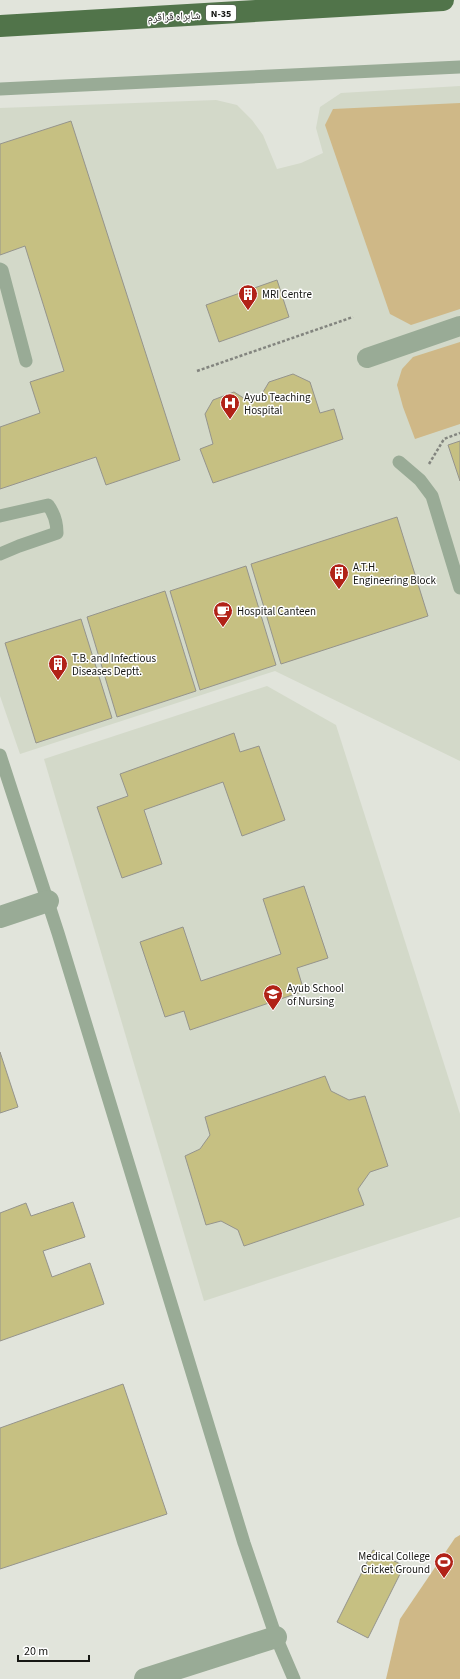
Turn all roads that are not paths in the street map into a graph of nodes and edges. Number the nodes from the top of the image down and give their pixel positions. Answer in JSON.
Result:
{"nodes":[{"id":1,"x":443,"y":0,"type":"edge"},
{"id":2,"x":0,"y":26,"type":"edge"},
{"id":3,"x":460,"y":67,"type":"edge"},
{"id":4,"x":0,"y":90,"type":"edge"},
{"id":5,"x":0,"y":269,"type":"edge"},
{"id":6,"x":460,"y":326,"type":"edge"},
{"id":7,"x":366,"y":358,"type":"dead end"},
{"id":8,"x":26,"y":361,"type":"dead end"},
{"id":9,"x":399,"y":462,"type":"dead end"},
{"id":10,"x":0,"y":516,"type":"edge"},
{"id":11,"x":0,"y":554,"type":"edge"},
{"id":12,"x":460,"y":588,"type":"edge"},
{"id":13,"x":0,"y":755,"type":"edge"},
{"id":14,"x":48,"y":901,"type":"junction"},
{"id":15,"x":0,"y":917,"type":"edge"},
{"id":16,"x":276,"y":1637,"type":"junction"},
{"id":17,"x":145,"y":1679,"type":"edge"},
{"id":18,"x":294,"y":1679,"type":"edge"}],
"edges":[{"from":1,"to":2,"type":"highway","name":"شاہراہ قراقرم","number":"N-35"},
{"from":3,"to":4,"type":"lane"},
{"from":5,"to":8,"type":"lane"},
{"from":6,"to":7,"type":"street"},
{"from":9,"to":12,"type":"lane"},
{"from":10,"to":11,"type":"lane"},
{"from":13,"to":14,"type":"lane"},
{"from":14,"to":15,"type":"street"},
{"from":14,"to":16,"type":"lane"},
{"from":16,"to":17,"type":"street"},
{"from":16,"to":18,"type":"lane"}]}
